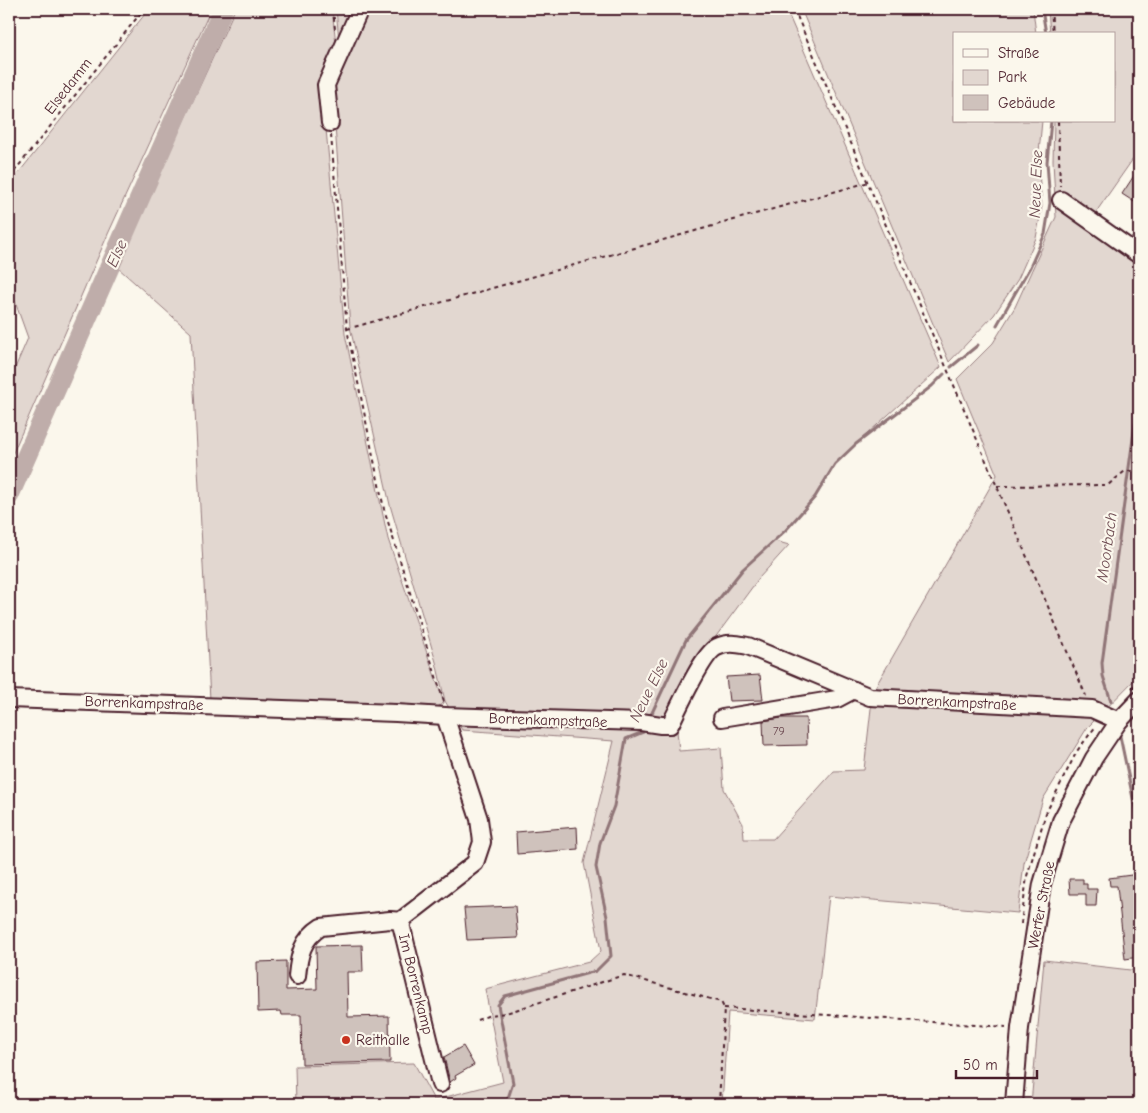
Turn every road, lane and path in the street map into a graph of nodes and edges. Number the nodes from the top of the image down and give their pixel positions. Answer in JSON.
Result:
{"nodes":[{"id":1,"x":144,"y":9,"type":"edge"},
{"id":2,"x":360,"y":9,"type":"edge"},
{"id":3,"x":794,"y":9,"type":"edge"},
{"id":4,"x":1052,"y":9,"type":"edge"},
{"id":5,"x":1053,"y":32,"type":"edge"},
{"id":6,"x":1058,"y":122,"type":"edge"},
{"id":7,"x":330,"y":123,"type":"joint"},
{"id":8,"x":9,"y":178,"type":"edge"},
{"id":9,"x":869,"y":182,"type":"junction"},
{"id":10,"x":1061,"y":200,"type":"joint"},
{"id":11,"x":1139,"y":255,"type":"edge"},
{"id":12,"x":347,"y":329,"type":"junction"},
{"id":13,"x":1139,"y":471,"type":"edge"},
{"id":14,"x":997,"y":486,"type":"junction"},
{"id":15,"x":854,"y":690,"type":"junction"},
{"id":16,"x":9,"y":698,"type":"edge"},
{"id":17,"x":1139,"y":700,"type":"edge"},
{"id":18,"x":1092,"y":710,"type":"junction"},
{"id":19,"x":445,"y":716,"type":"junction"},
{"id":20,"x":722,"y":718,"type":"dead end"},
{"id":21,"x":1119,"y":721,"type":"junction"},
{"id":22,"x":402,"y":921,"type":"junction"},
{"id":23,"x":297,"y":976,"type":"dead end"},
{"id":24,"x":724,"y":1008,"type":"junction"},
{"id":25,"x":477,"y":1020,"type":"dead end"},
{"id":26,"x":1020,"y":1028,"type":"junction"},
{"id":27,"x":440,"y":1084,"type":"dead end"},
{"id":28,"x":719,"y":1104,"type":"edge"},
{"id":29,"x":1014,"y":1104,"type":"edge"}],
"edges":[{"from":1,"to":8,"type":"path","name":"Elsedamm"},
{"from":2,"to":7,"type":"street"},
{"from":3,"to":9,"type":"path"},
{"from":4,"to":5,"type":"path"},
{"from":6,"to":10,"type":"path"},
{"from":7,"to":12,"type":"path"},
{"from":9,"to":12,"type":"path"},
{"from":9,"to":14,"type":"path"},
{"from":10,"to":11,"type":"street"},
{"from":12,"to":19,"type":"path"},
{"from":13,"to":14,"type":"path"},
{"from":14,"to":18,"type":"path"},
{"from":15,"to":18,"type":"street","name":"Borrenkampstraße"},
{"from":15,"to":19,"type":"street","name":"Borrenkampstraße"},
{"from":15,"to":20,"type":"street"},
{"from":16,"to":19,"type":"street","name":"Borrenkampstraße"},
{"from":17,"to":21,"type":"street","name":"Werfer Straße"},
{"from":18,"to":21,"type":"street","name":"Borrenkampstraße"},
{"from":19,"to":22,"type":"street","name":"Im Borrenkamp"},
{"from":21,"to":26,"type":"street","name":"Werfer Straße"},
{"from":22,"to":23,"type":"street"},
{"from":22,"to":27,"type":"street","name":"Im Borrenkamp"},
{"from":24,"to":25,"type":"path"},
{"from":24,"to":26,"type":"path"},
{"from":24,"to":28,"type":"path"},
{"from":26,"to":29,"type":"street","name":"Werfer Straße"}]}
